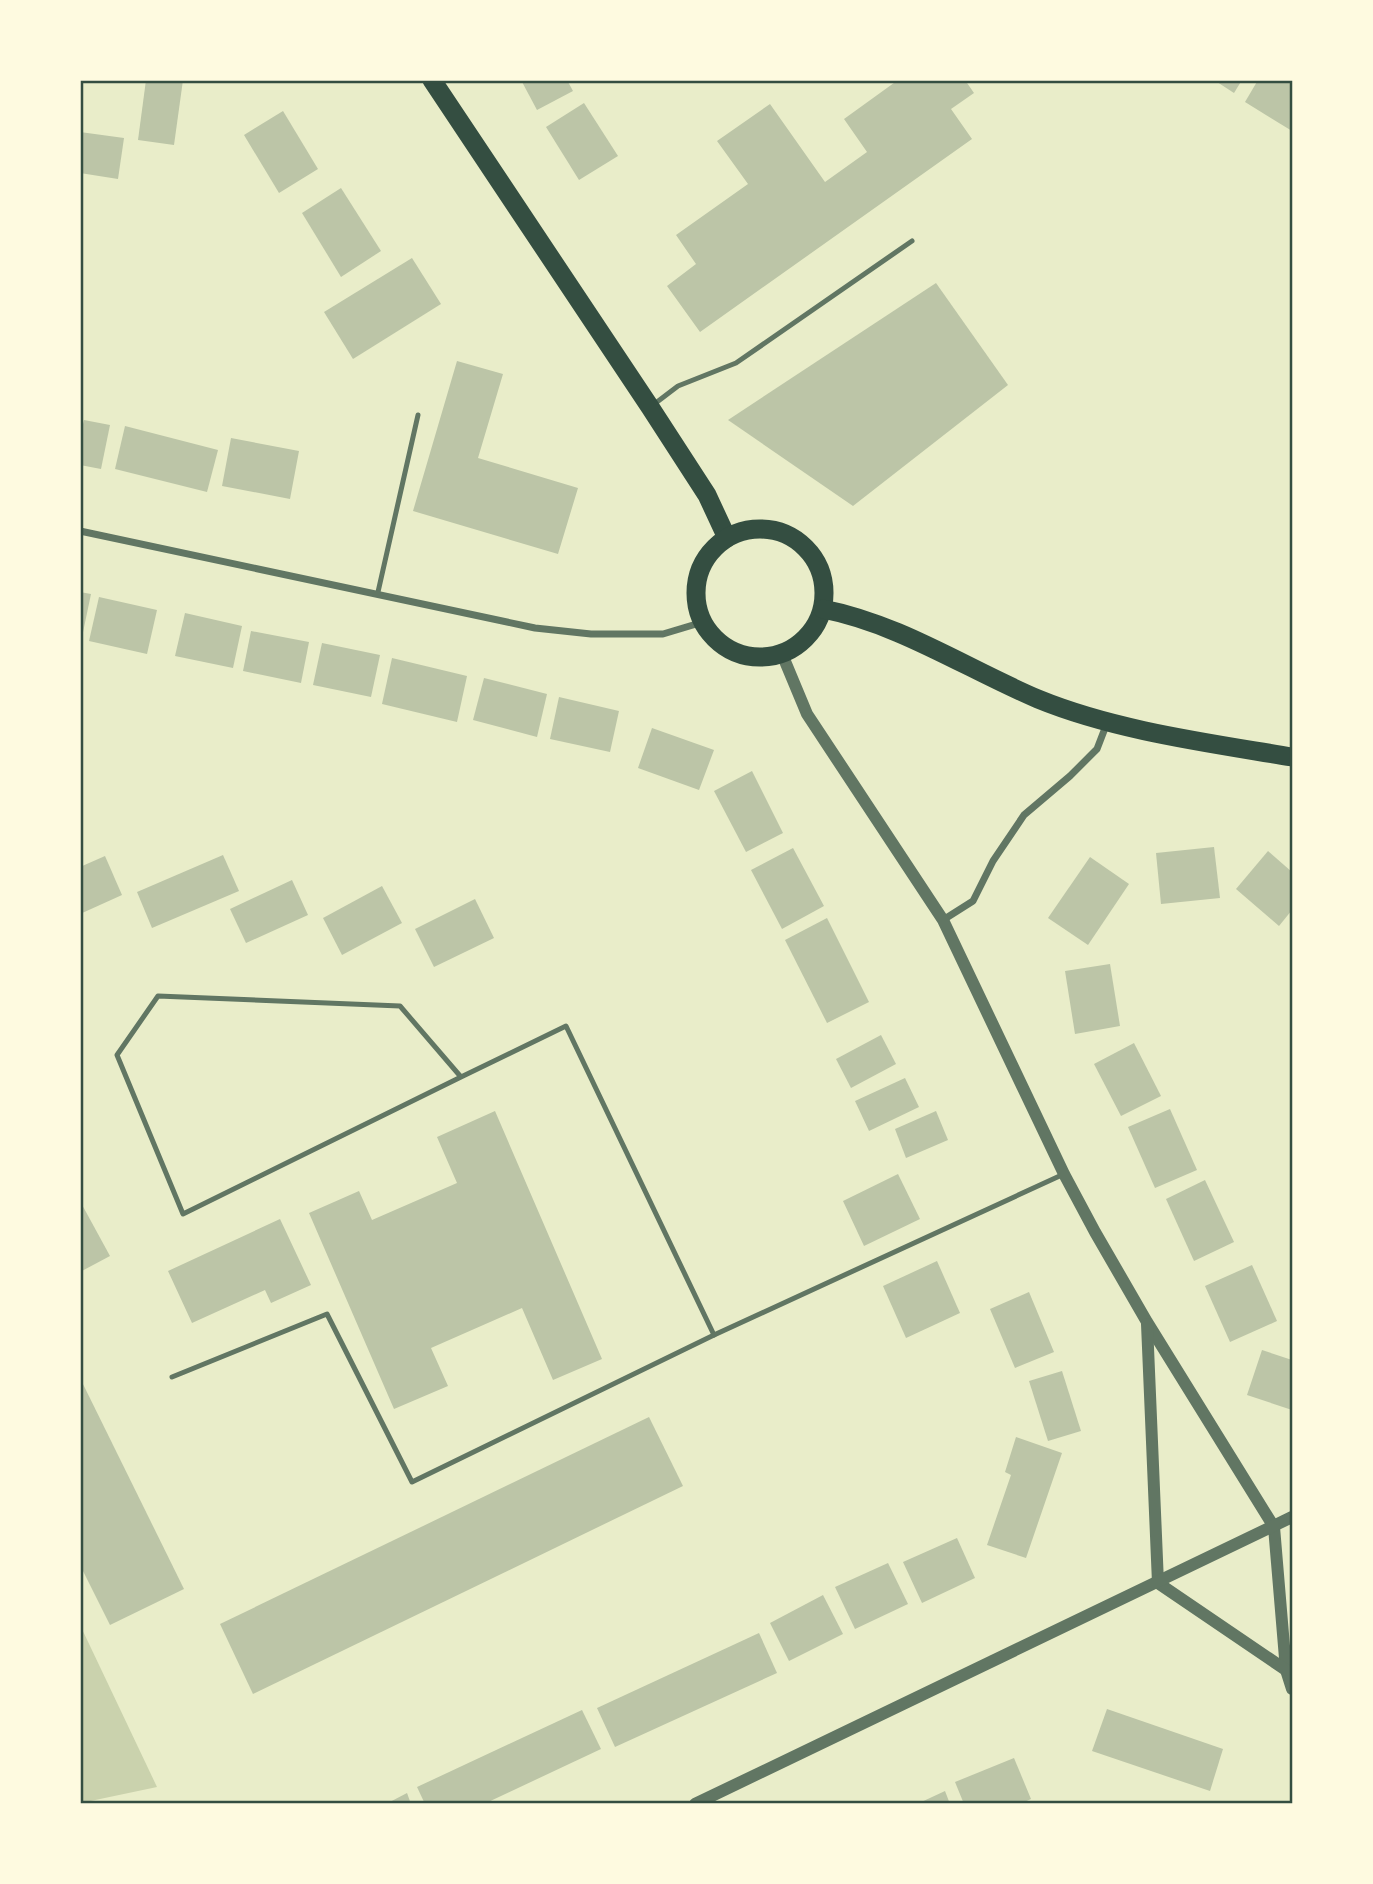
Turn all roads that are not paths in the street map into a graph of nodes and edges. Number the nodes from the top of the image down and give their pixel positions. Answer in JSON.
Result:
{"nodes":[{"id":1,"x":432,"y":80,"type":"edge"},
{"id":2,"x":912,"y":241,"type":"dead end"},
{"id":3,"x":650,"y":407,"type":"junction"},
{"id":4,"x":418,"y":415,"type":"dead end"},
{"id":5,"x":80,"y":530,"type":"edge"},
{"id":6,"x":727,"y":538,"type":"junction"},
{"id":7,"x":378,"y":593,"type":"junction"},
{"id":8,"x":823,"y":609,"type":"junction"},
{"id":9,"x":703,"y":622,"type":"junction"},
{"id":10,"x":782,"y":654,"type":"junction"},
{"id":11,"x":1107,"y":723,"type":"junction"},
{"id":12,"x":1293,"y":757,"type":"edge"},
{"id":13,"x":943,"y":920,"type":"junction"},
{"id":14,"x":461,"y":1077,"type":"junction"},
{"id":15,"x":1064,"y":1174,"type":"junction"},
{"id":16,"x":1147,"y":1322,"type":"junction"},
{"id":17,"x":714,"y":1335,"type":"junction"},
{"id":18,"x":172,"y":1377,"type":"dead end"},
{"id":19,"x":1293,"y":1517,"type":"edge"},
{"id":20,"x":1274,"y":1527,"type":"junction"},
{"id":21,"x":1158,"y":1583,"type":"junction"},
{"id":22,"x":1286,"y":1670,"type":"junction"},
{"id":23,"x":1293,"y":1689,"type":"edge"},
{"id":24,"x":695,"y":1804,"type":"edge"}],
"edges":[{"from":1,"to":3,"type":"highway"},
{"from":2,"to":3,"type":"lane"},
{"from":3,"to":6,"type":"highway"},
{"from":4,"to":7,"type":"lane"},
{"from":5,"to":7,"type":"street"},
{"from":6,"to":8,"type":"highway"},
{"from":6,"to":9,"type":"highway"},
{"from":7,"to":9,"type":"street"},
{"from":8,"to":10,"type":"highway"},
{"from":8,"to":11,"type":"highway"},
{"from":9,"to":10,"type":"highway"},
{"from":10,"to":13,"type":"street"},
{"from":11,"to":12,"type":"highway"},
{"from":11,"to":13,"type":"street"},
{"from":13,"to":15,"type":"street"},
{"from":14,"to":14,"type":"lane"},
{"from":14,"to":17,"type":"lane"},
{"from":15,"to":16,"type":"street"},
{"from":15,"to":17,"type":"lane"},
{"from":16,"to":20,"type":"street"},
{"from":16,"to":21,"type":"street"},
{"from":17,"to":18,"type":"lane"},
{"from":19,"to":20,"type":"street"},
{"from":20,"to":21,"type":"street"},
{"from":20,"to":22,"type":"street"},
{"from":21,"to":22,"type":"street"},
{"from":21,"to":24,"type":"street"},
{"from":22,"to":23,"type":"street"}]}
